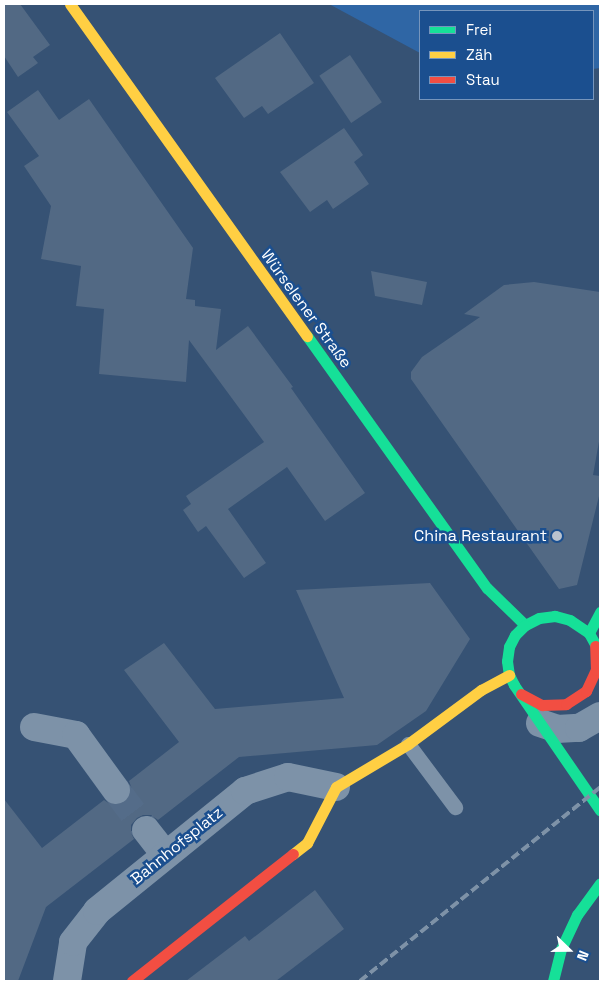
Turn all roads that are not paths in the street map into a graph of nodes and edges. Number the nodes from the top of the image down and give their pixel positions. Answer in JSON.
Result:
{"nodes":[{"id":1,"x":70,"y":4,"type":"edge"},
{"id":2,"x":600,"y":612,"type":"edge"},
{"id":3,"x":525,"y":625,"type":"junction"},
{"id":4,"x":589,"y":634,"type":"junction"},
{"id":5,"x":598,"y":650,"type":"edge"},
{"id":6,"x":509,"y":675,"type":"junction"},
{"id":7,"x":521,"y":694,"type":"junction"},
{"id":8,"x":600,"y":716,"type":"edge"},
{"id":9,"x":540,"y":723,"type":"junction"},
{"id":10,"x":34,"y":727,"type":"dead end"},
{"id":11,"x":408,"y":744,"type":"junction"},
{"id":12,"x":336,"y":786,"type":"junction"},
{"id":13,"x":116,"y":790,"type":"tunnel mouth"},
{"id":14,"x":455,"y":807,"type":"dead end"},
{"id":15,"x":600,"y":810,"type":"edge"},
{"id":16,"x":146,"y":830,"type":"tunnel mouth"},
{"id":17,"x":165,"y":854,"type":"junction"},
{"id":18,"x":600,"y":883,"type":"edge"},
{"id":19,"x":67,"y":981,"type":"edge"},
{"id":20,"x":132,"y":981,"type":"edge"},
{"id":21,"x":553,"y":981,"type":"edge"}],
"edges":[{"from":1,"to":3,"type":"main road","name":"Würselener Straße"},
{"from":2,"to":4,"type":"main road"},
{"from":3,"to":4,"type":"main road"},
{"from":3,"to":6,"type":"main road"},
{"from":4,"to":5,"type":"main road"},
{"from":5,"to":7,"type":"main road"},
{"from":6,"to":7,"type":"main road"},
{"from":6,"to":11,"type":"main road"},
{"from":7,"to":9,"type":"main road"},
{"from":8,"to":9,"type":"street"},
{"from":9,"to":15,"type":"main road"},
{"from":10,"to":13,"type":"street"},
{"from":11,"to":12,"type":"main road"},
{"from":11,"to":14,"type":"lane"},
{"from":12,"to":17,"type":"street","name":"Bahnhofsplatz"},
{"from":12,"to":20,"type":"main road"},
{"from":16,"to":17,"type":"street"},
{"from":17,"to":19,"type":"street","name":"Bahnhofsplatz"},
{"from":18,"to":21,"type":"main road"}]}
